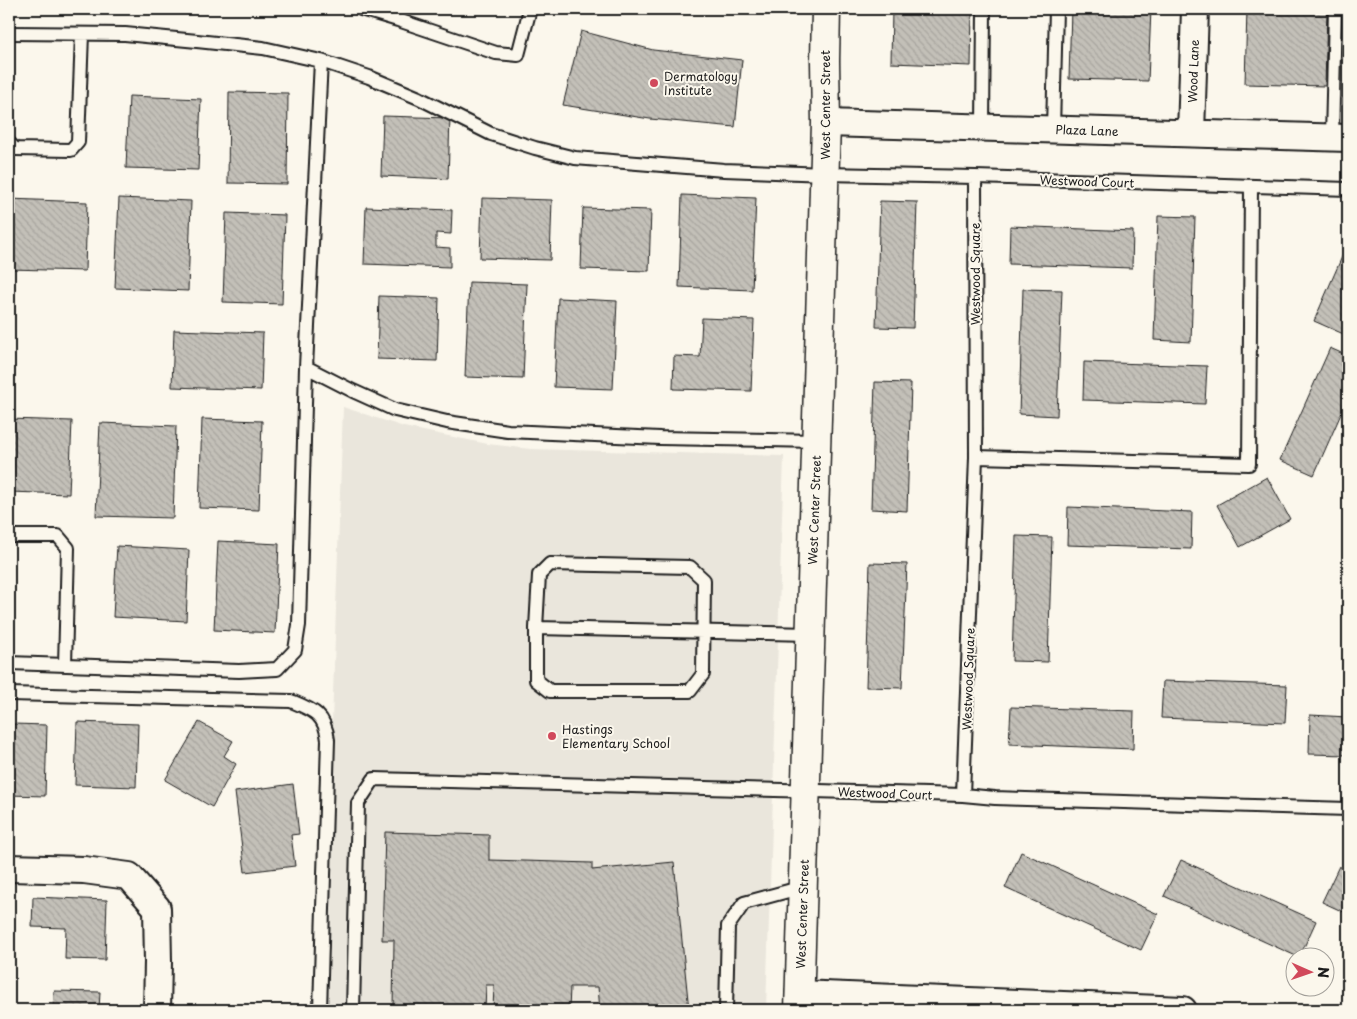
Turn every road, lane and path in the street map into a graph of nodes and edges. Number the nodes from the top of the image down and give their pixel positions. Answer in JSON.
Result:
{"nodes":[{"id":1,"x":361,"y":9,"type":"edge"},
{"id":2,"x":530,"y":9,"type":"edge"},
{"id":3,"x":826,"y":9,"type":"edge"},
{"id":4,"x":984,"y":9,"type":"edge"},
{"id":5,"x":1056,"y":9,"type":"edge"},
{"id":6,"x":1195,"y":9,"type":"edge"},
{"id":7,"x":1335,"y":9,"type":"edge"},
{"id":8,"x":9,"y":33,"type":"edge"},
{"id":9,"x":82,"y":34,"type":"junction"},
{"id":10,"x":321,"y":61,"type":"junction"},
{"id":11,"x":826,"y":123,"type":"junction"},
{"id":12,"x":983,"y":127,"type":"junction"},
{"id":13,"x":1053,"y":129,"type":"junction"},
{"id":14,"x":1191,"y":133,"type":"junction"},
{"id":15,"x":1340,"y":138,"type":"edge"},
{"id":16,"x":9,"y":143,"type":"edge"},
{"id":17,"x":825,"y":174,"type":"junction"},
{"id":18,"x":975,"y":177,"type":"junction"},
{"id":19,"x":1252,"y":187,"type":"junction"},
{"id":20,"x":1348,"y":189,"type":"edge"},
{"id":21,"x":306,"y":367,"type":"junction"},
{"id":22,"x":816,"y":441,"type":"junction"},
{"id":23,"x":976,"y":457,"type":"junction"},
{"id":24,"x":9,"y":536,"type":"edge"},
{"id":25,"x":536,"y":628,"type":"junction"},
{"id":26,"x":704,"y":632,"type":"junction"},
{"id":27,"x":810,"y":634,"type":"junction"},
{"id":28,"x":9,"y":663,"type":"edge"},
{"id":29,"x":64,"y":665,"type":"junction"},
{"id":30,"x":9,"y":694,"type":"edge"},
{"id":31,"x":806,"y":790,"type":"junction"},
{"id":32,"x":964,"y":795,"type":"junction"},
{"id":33,"x":1348,"y":809,"type":"edge"},
{"id":34,"x":9,"y":868,"type":"edge"},
{"id":35,"x":803,"y":887,"type":"junction"},
{"id":36,"x":799,"y":1002,"type":"edge"},
{"id":37,"x":157,"y":1010,"type":"edge"},
{"id":38,"x":320,"y":1010,"type":"edge"},
{"id":39,"x":354,"y":1010,"type":"edge"},
{"id":40,"x":726,"y":1010,"type":"edge"},
{"id":41,"x":1183,"y":1010,"type":"edge"}],
"edges":[{"from":1,"to":2,"type":"lane"},
{"from":3,"to":11,"type":"street","name":"West Center Street"},
{"from":4,"to":12,"type":"lane"},
{"from":5,"to":13,"type":"lane"},
{"from":6,"to":14,"type":"street","name":"Wood Lane"},
{"from":7,"to":15,"type":"lane"},
{"from":8,"to":9,"type":"lane","name":"Westwood Court"},
{"from":9,"to":10,"type":"lane","name":"Westwood Court"},
{"from":9,"to":16,"type":"lane"},
{"from":10,"to":17,"type":"lane","name":"Westwood Court"},
{"from":10,"to":21,"type":"lane"},
{"from":11,"to":12,"type":"street","name":"Plaza Lane"},
{"from":11,"to":17,"type":"street","name":"West Center Street"},
{"from":12,"to":13,"type":"street","name":"Plaza Lane"},
{"from":13,"to":14,"type":"street","name":"Plaza Lane"},
{"from":14,"to":15,"type":"street","name":"Plaza Lane"},
{"from":17,"to":18,"type":"lane","name":"Westwood Court"},
{"from":17,"to":22,"type":"street","name":"West Center Street"},
{"from":18,"to":19,"type":"lane","name":"Westwood Court"},
{"from":18,"to":23,"type":"lane","name":"Westwood Square"},
{"from":19,"to":20,"type":"lane","name":"Westwood Court"},
{"from":19,"to":23,"type":"lane"},
{"from":21,"to":22,"type":"lane"},
{"from":21,"to":29,"type":"lane"},
{"from":22,"to":27,"type":"street","name":"West Center Street"},
{"from":23,"to":32,"type":"lane","name":"Westwood Square"},
{"from":24,"to":29,"type":"lane"},
{"from":25,"to":26,"type":"lane"},
{"from":25,"to":26,"type":"lane"},
{"from":25,"to":26,"type":"lane"},
{"from":26,"to":27,"type":"lane"},
{"from":27,"to":31,"type":"street","name":"West Center Street"},
{"from":28,"to":29,"type":"lane"},
{"from":30,"to":38,"type":"lane"},
{"from":31,"to":32,"type":"lane","name":"Westwood Court"},
{"from":31,"to":35,"type":"street","name":"West Center Street"},
{"from":31,"to":39,"type":"lane","name":"Westwood Court"},
{"from":32,"to":33,"type":"lane"},
{"from":34,"to":37,"type":"street"},
{"from":35,"to":36,"type":"street","name":"West Center Street"},
{"from":35,"to":40,"type":"lane"},
{"from":36,"to":41,"type":"street"}]}
